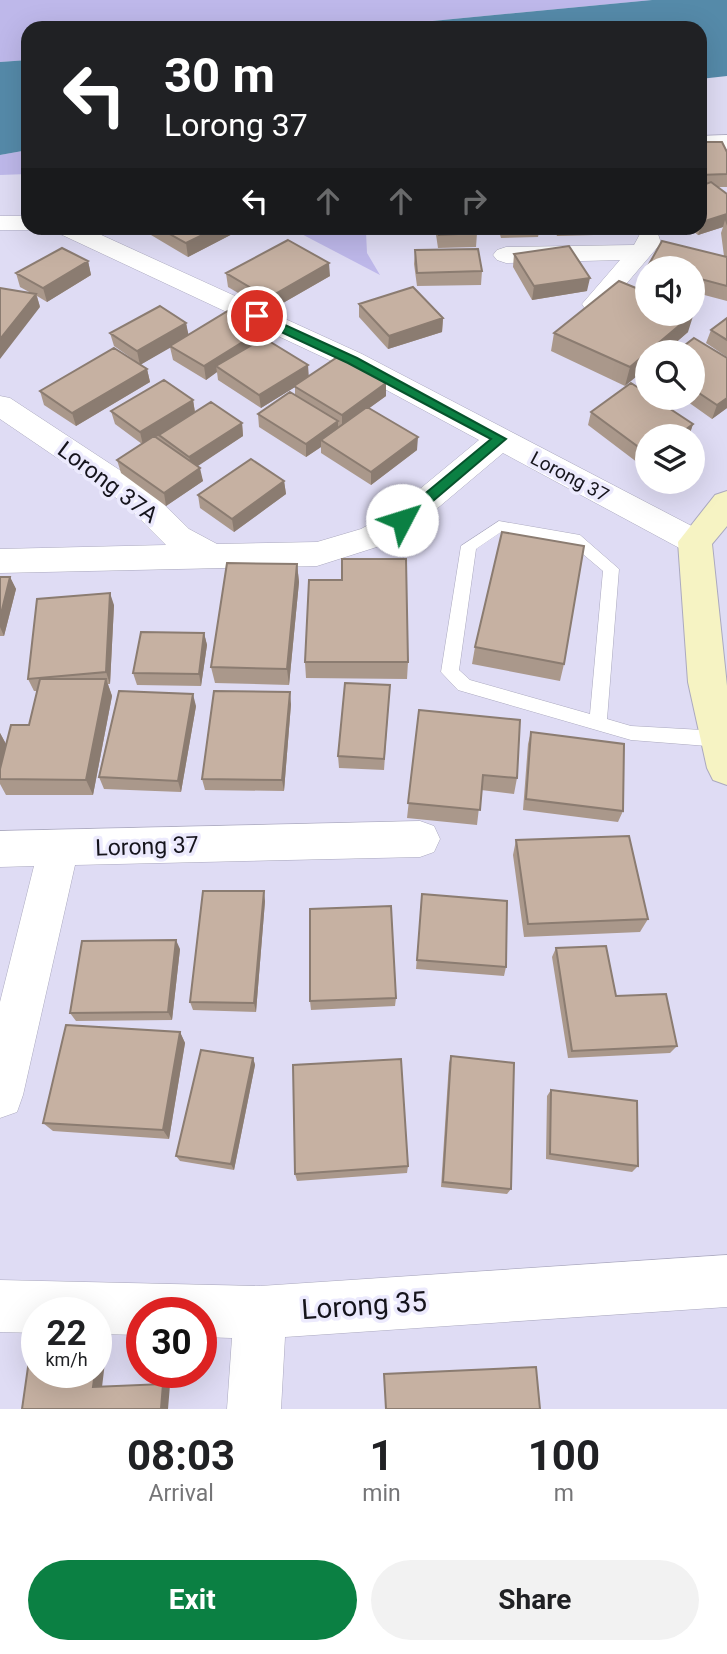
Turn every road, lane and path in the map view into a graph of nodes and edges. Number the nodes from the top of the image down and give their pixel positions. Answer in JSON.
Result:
{"nodes":[{"id":1,"x":727,"y":142,"type":"edge"},
{"id":2,"x":707,"y":143,"type":"edge"},
{"id":3,"x":0,"y":223,"type":"edge"},
{"id":4,"x":21,"y":223,"type":"edge"},
{"id":5,"x":81,"y":235,"type":"edge"},
{"id":6,"x":645,"y":240,"type":"edge"},
{"id":7,"x":506,"y":255,"type":"dead end"},
{"id":8,"x":595,"y":304,"type":"edge"},
{"id":9,"x":0,"y":405,"type":"edge"},
{"id":10,"x":500,"y":439,"type":"junction"},
{"id":11,"x":727,"y":503,"type":"edge"},
{"id":12,"x":695,"y":542,"type":"junction"},
{"id":13,"x":215,"y":558,"type":"junction"},
{"id":14,"x":0,"y":561,"type":"edge"},
{"id":15,"x":598,"y":722,"type":"junction"},
{"id":16,"x":724,"y":754,"type":"edge"},
{"id":17,"x":421,"y":839,"type":"dead end"},
{"id":18,"x":59,"y":848,"type":"junction"},
{"id":19,"x":0,"y":849,"type":"edge"},
{"id":20,"x":0,"y":1095,"type":"edge"},
{"id":21,"x":727,"y":1281,"type":"edge"},
{"id":22,"x":0,"y":1306,"type":"edge"},
{"id":23,"x":260,"y":1312,"type":"junction"},
{"id":24,"x":254,"y":1409,"type":"edge"}],
"edges":[{"from":1,"to":2,"type":"street"},
{"from":3,"to":4,"type":"street"},
{"from":5,"to":10,"type":"street","name":"Lorong 37"},
{"from":6,"to":7,"type":"street"},
{"from":6,"to":8,"type":"street"},
{"from":9,"to":13,"type":"street","name":"Lorong 37A"},
{"from":10,"to":12,"type":"street","name":"Lorong 37"},
{"from":10,"to":13,"type":"street","name":"Lorong 37A"},
{"from":11,"to":12,"type":"street"},
{"from":12,"to":16,"type":"street"},
{"from":13,"to":14,"type":"street","name":"Lorong 37A"},
{"from":15,"to":15,"type":"lane"},
{"from":15,"to":16,"type":"lane"},
{"from":17,"to":18,"type":"street","name":"Lorong 37"},
{"from":18,"to":19,"type":"street","name":"Lorong 37"},
{"from":18,"to":20,"type":"street"},
{"from":21,"to":23,"type":"street","name":"Lorong 35"},
{"from":22,"to":23,"type":"street","name":"Lorong 35"},
{"from":23,"to":24,"type":"street"}]}
